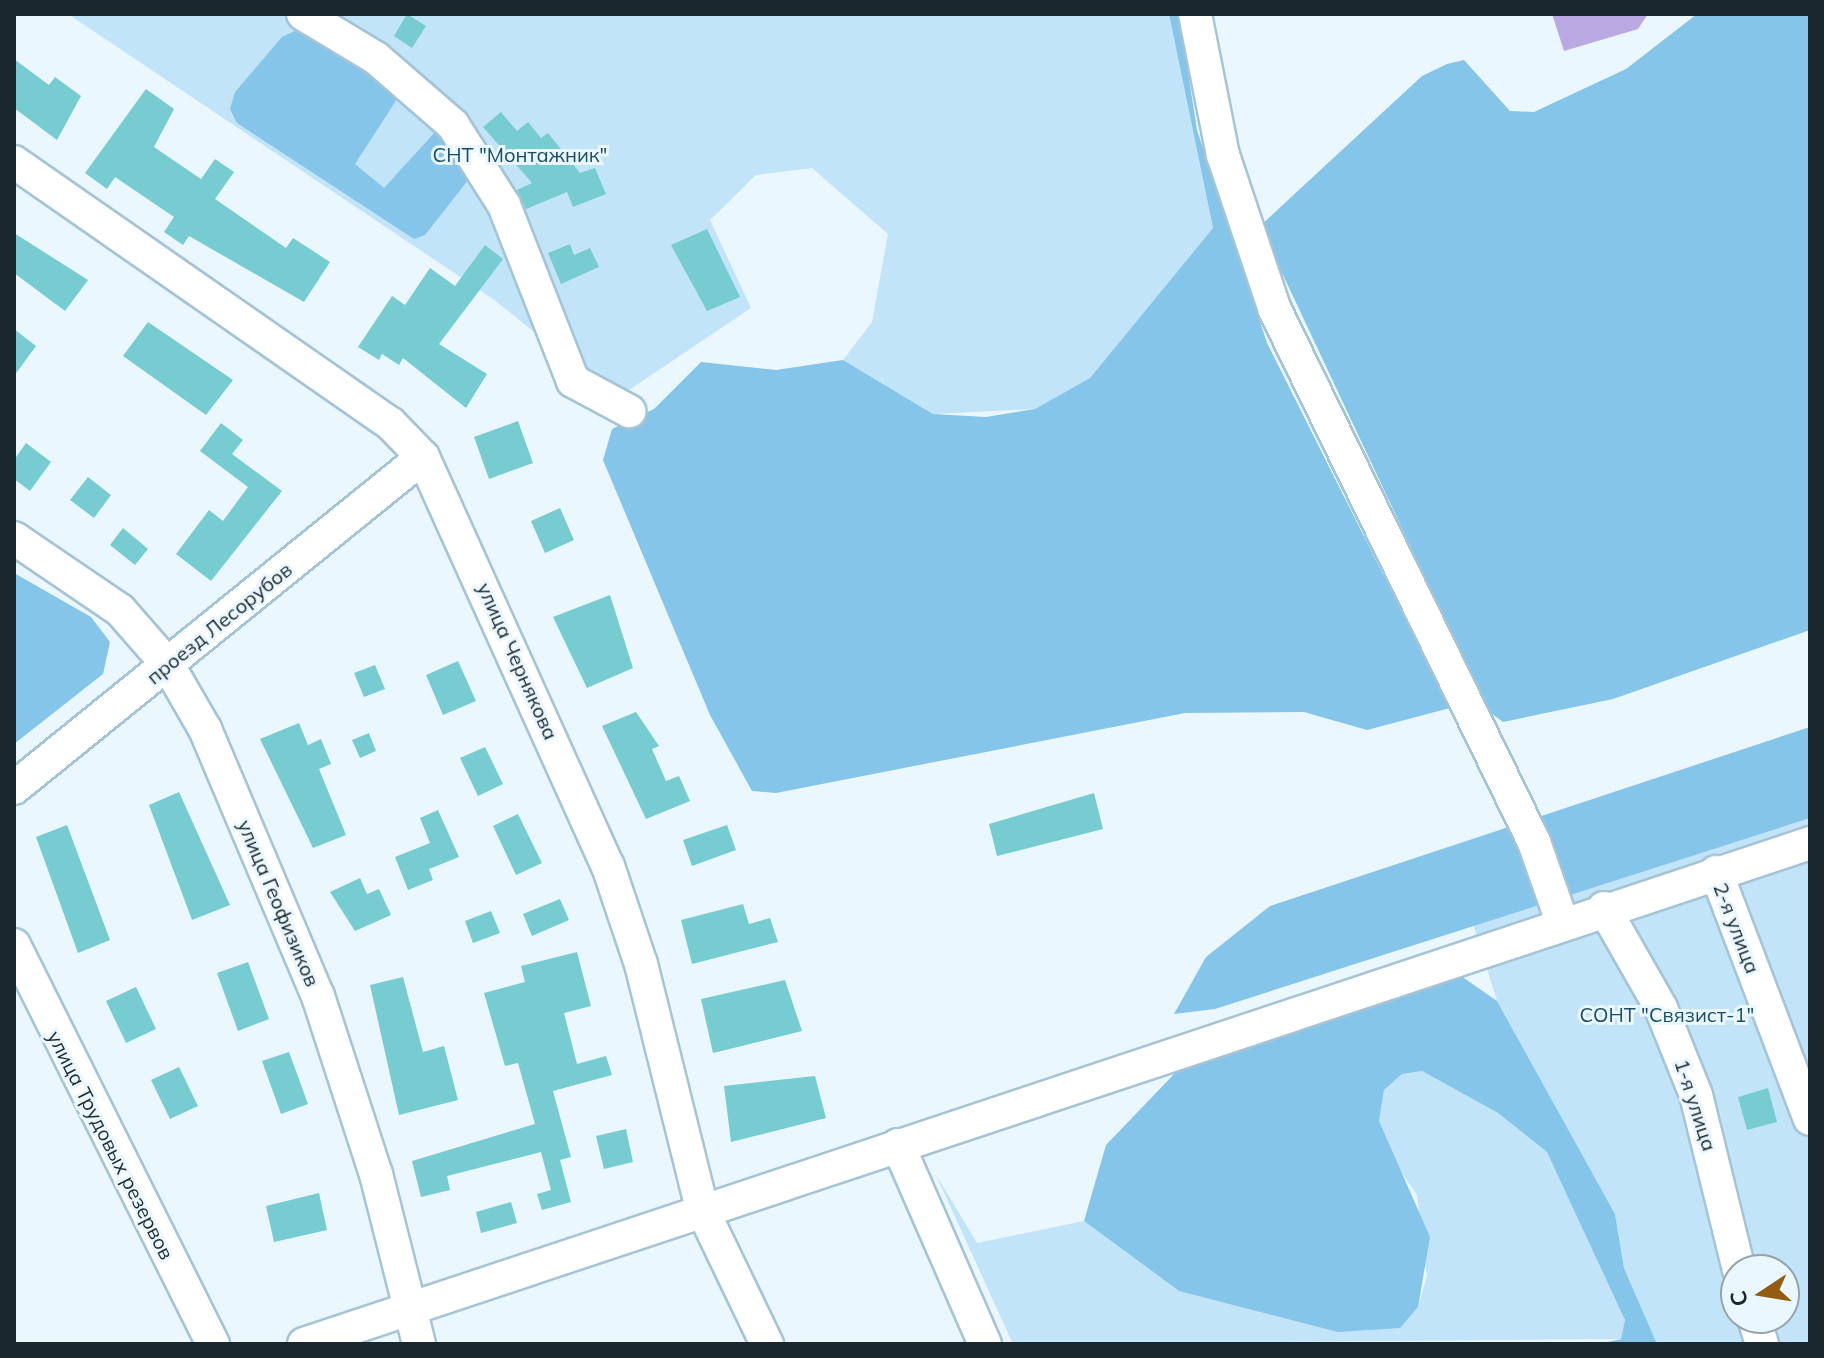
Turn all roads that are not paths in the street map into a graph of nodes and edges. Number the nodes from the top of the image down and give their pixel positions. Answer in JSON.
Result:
{"nodes":[{"id":1,"x":303,"y":14,"type":"edge"},
{"id":2,"x":1195,"y":14,"type":"edge"},
{"id":3,"x":14,"y":162,"type":"edge"},
{"id":4,"x":629,"y":411,"type":"dead end"},
{"id":5,"x":423,"y":457,"type":"junction"},
{"id":6,"x":14,"y":538,"type":"edge"},
{"id":7,"x":168,"y":665,"type":"junction"},
{"id":8,"x":14,"y":788,"type":"edge"},
{"id":9,"x":1810,"y":843,"type":"edge"},
{"id":10,"x":1716,"y":872,"type":"junction"},
{"id":11,"x":1604,"y":908,"type":"junction"},
{"id":12,"x":1562,"y":922,"type":"junction"},
{"id":13,"x":14,"y":945,"type":"edge"},
{"id":14,"x":1810,"y":1119,"type":"edge"},
{"id":15,"x":898,"y":1145,"type":"junction"},
{"id":16,"x":702,"y":1209,"type":"junction"},
{"id":17,"x":1735,"y":1254,"type":"edge"},
{"id":18,"x":409,"y":1308,"type":"junction"},
{"id":19,"x":213,"y":1344,"type":"edge"},
{"id":20,"x":304,"y":1344,"type":"edge"},
{"id":21,"x":419,"y":1344,"type":"edge"},
{"id":22,"x":767,"y":1344,"type":"edge"},
{"id":23,"x":985,"y":1344,"type":"edge"}],
"edges":[{"from":1,"to":4,"type":"street"},
{"from":2,"to":12,"type":"street"},
{"from":3,"to":5,"type":"street","name":"улица Чернякова"},
{"from":5,"to":7,"type":"street","name":"проезд Лесорубов"},
{"from":5,"to":16,"type":"street","name":"улица Чернякова"},
{"from":6,"to":7,"type":"street","name":"улица Геофизиков"},
{"from":7,"to":8,"type":"street","name":"проезд Лесорубов"},
{"from":7,"to":18,"type":"street","name":"улица Геофизиков"},
{"from":9,"to":10,"type":"street"},
{"from":10,"to":11,"type":"street"},
{"from":10,"to":14,"type":"street","name":"2-я улица"},
{"from":11,"to":12,"type":"street"},
{"from":11,"to":17,"type":"street","name":"1-я улица"},
{"from":12,"to":15,"type":"street"},
{"from":13,"to":19,"type":"street","name":"улица Трудовых резервов"},
{"from":15,"to":16,"type":"street"},
{"from":15,"to":23,"type":"street"},
{"from":16,"to":18,"type":"street"},
{"from":16,"to":22,"type":"street","name":"улица Чернякова"},
{"from":18,"to":20,"type":"street"},
{"from":18,"to":21,"type":"street","name":"улица Геофизиков"}]}
